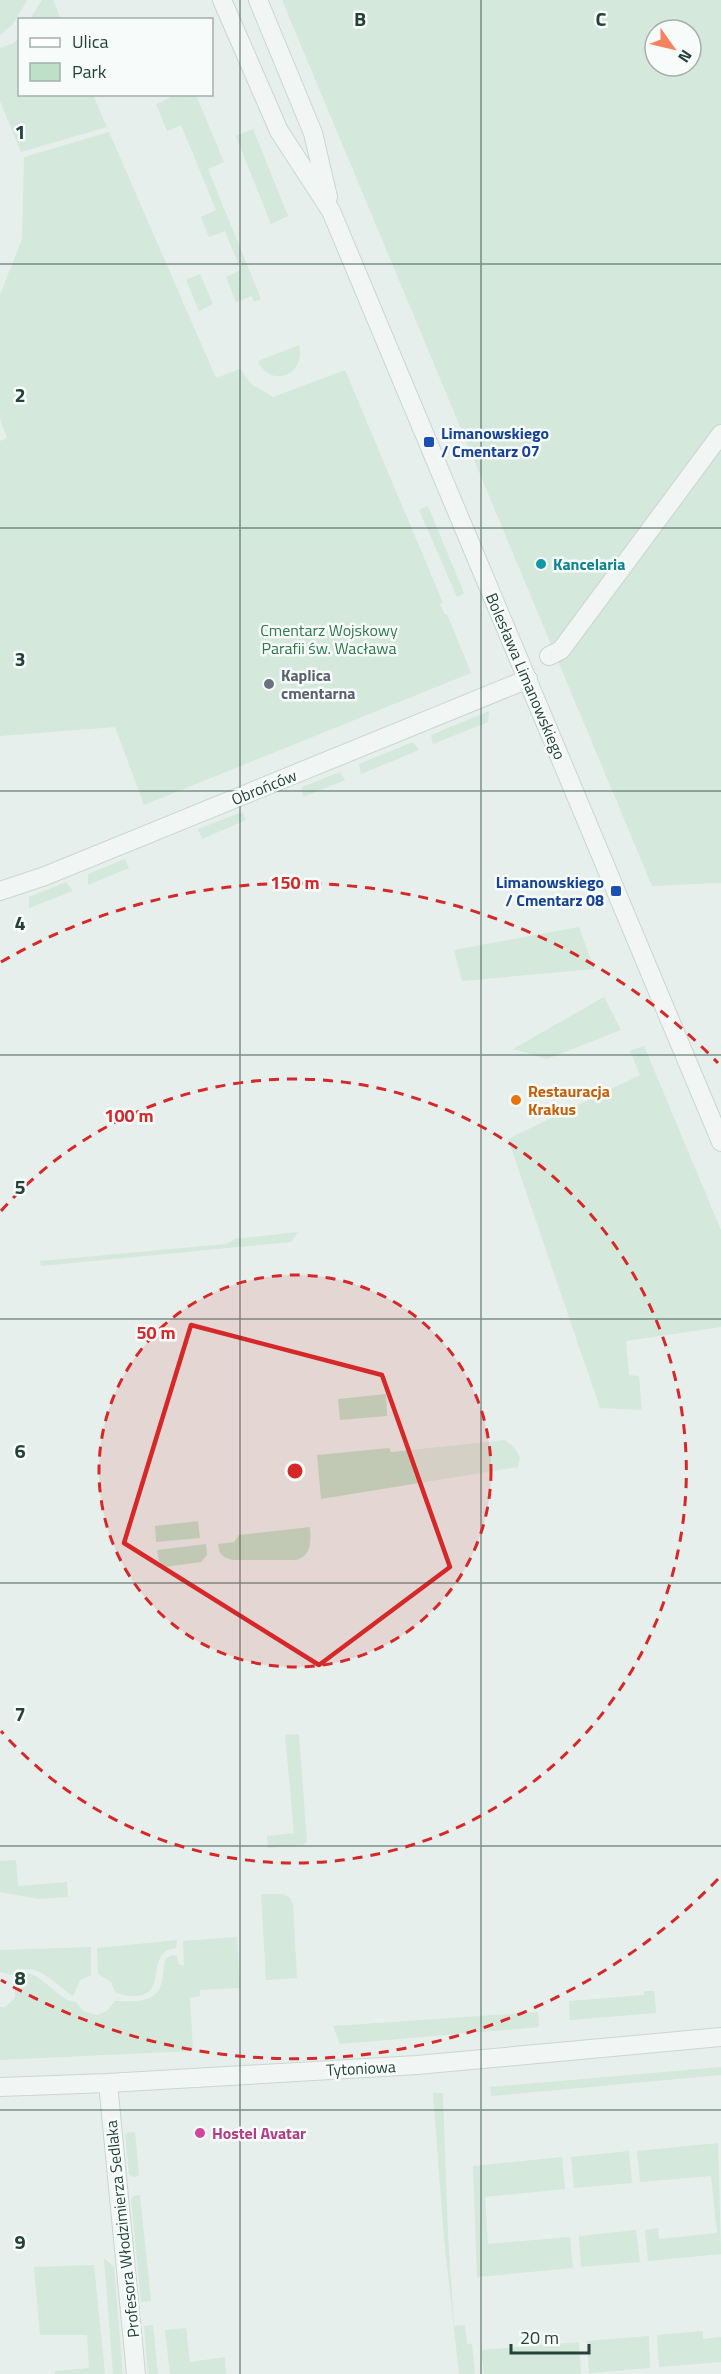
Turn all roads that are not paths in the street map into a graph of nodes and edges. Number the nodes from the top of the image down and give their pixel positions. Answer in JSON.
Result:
{"nodes":[{"id":1,"x":222,"y":0,"type":"edge"},
{"id":2,"x":258,"y":0,"type":"edge"},
{"id":3,"x":331,"y":211,"type":"junction"},
{"id":4,"x":721,"y":434,"type":"edge"},
{"id":5,"x":549,"y":656,"type":"dead end"},
{"id":6,"x":528,"y":679,"type":"junction"},
{"id":7,"x":0,"y":891,"type":"edge"},
{"id":8,"x":721,"y":1142,"type":"edge"},
{"id":9,"x":721,"y":2037,"type":"edge"},
{"id":10,"x":108,"y":2083,"type":"junction"},
{"id":11,"x":0,"y":2087,"type":"edge"},
{"id":12,"x":136,"y":2374,"type":"edge"}],
"edges":[{"from":1,"to":3,"type":"street","name":"Bolesława Limanowskiego"},
{"from":2,"to":3,"type":"street","name":"Bolesława Limanowskiego"},
{"from":3,"to":6,"type":"street","name":"Bolesława Limanowskiego"},
{"from":4,"to":5,"type":"street"},
{"from":6,"to":7,"type":"street","name":"Obrońców"},
{"from":6,"to":8,"type":"street","name":"Bolesława Limanowskiego"},
{"from":9,"to":10,"type":"street","name":"Tytoniowa"},
{"from":10,"to":11,"type":"street","name":"Tytoniowa"},
{"from":10,"to":12,"type":"street","name":"Profesora Włodzimierza Sedlaka"}]}
